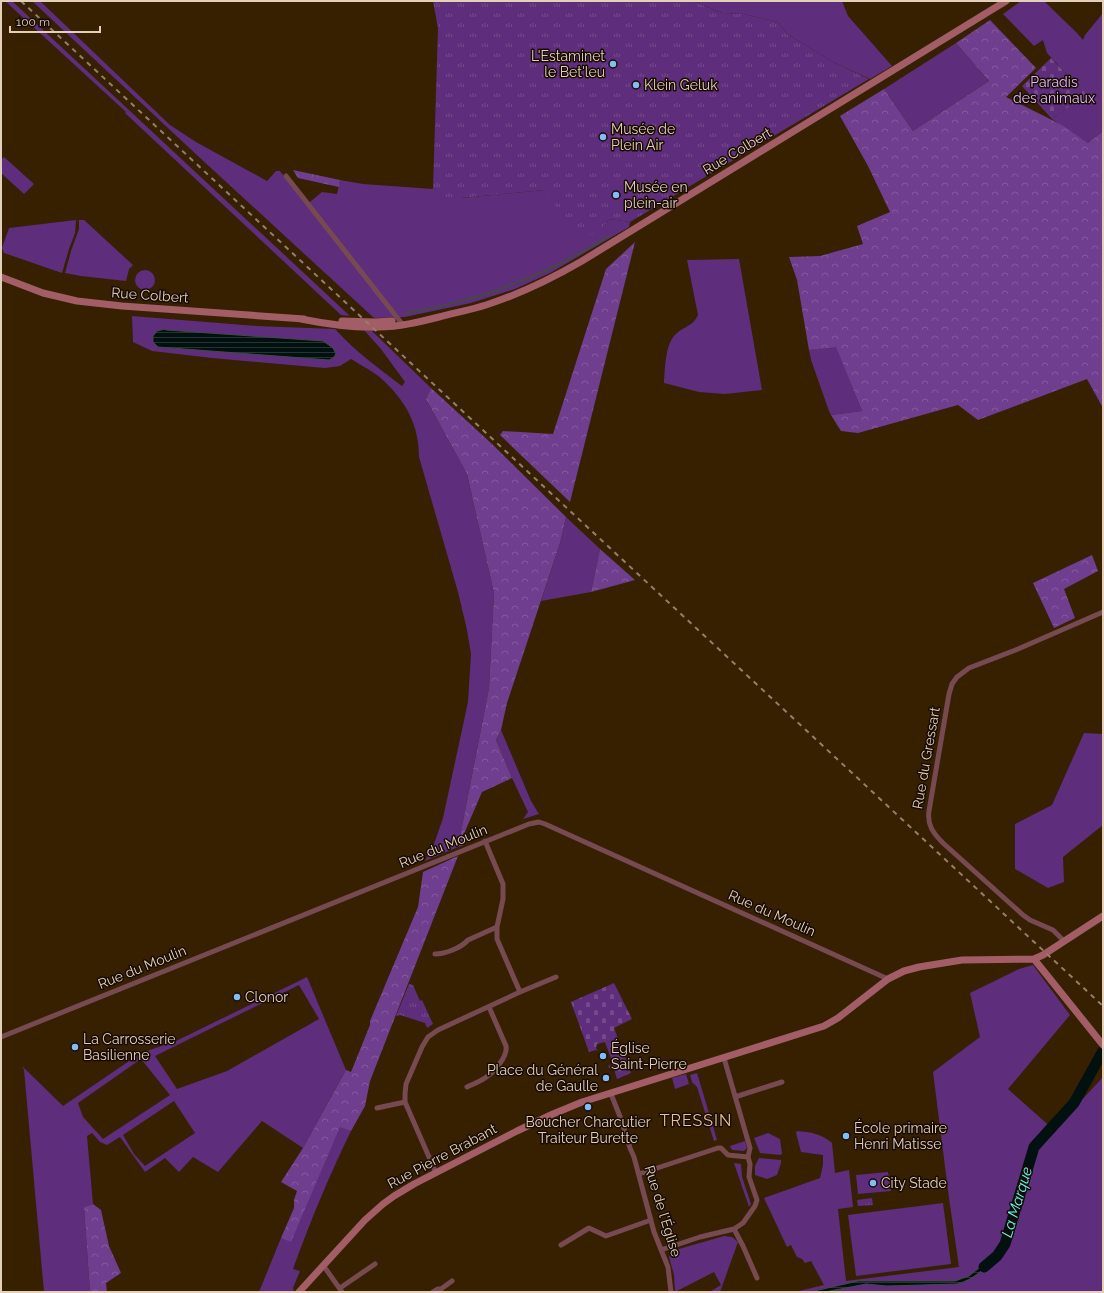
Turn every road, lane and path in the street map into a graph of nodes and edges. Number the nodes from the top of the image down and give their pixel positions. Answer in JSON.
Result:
{"nodes":[{"id":1,"x":1002,"y":1,"type":"edge"},
{"id":2,"x":1006,"y":1,"type":"edge"},
{"id":3,"x":994,"y":7,"type":"junction"},
{"id":4,"x":286,"y":176,"type":"dead end"},
{"id":5,"x":1,"y":277,"type":"edge"},
{"id":6,"x":402,"y":323,"type":"junction"},
{"id":7,"x":1103,"y":612,"type":"edge"},
{"id":8,"x":485,"y":842,"type":"junction"},
{"id":9,"x":1103,"y":916,"type":"edge"},
{"id":10,"x":497,"y":928,"type":"junction"},
{"id":11,"x":1064,"y":941,"type":"junction"},
{"id":12,"x":435,"y":954,"type":"dead end"},
{"id":13,"x":1034,"y":959,"type":"junction"},
{"id":14,"x":556,"y":976,"type":"dead end"},
{"id":15,"x":888,"y":980,"type":"junction"},
{"id":16,"x":520,"y":992,"type":"junction"},
{"id":17,"x":489,"y":1007,"type":"junction"},
{"id":18,"x":1,"y":1037,"type":"edge"},
{"id":19,"x":1102,"y":1044,"type":"edge"},
{"id":20,"x":724,"y":1058,"type":"junction"},
{"id":21,"x":782,"y":1082,"type":"dead end"},
{"id":22,"x":467,"y":1087,"type":"dead end"},
{"id":23,"x":608,"y":1095,"type":"junction"},
{"id":24,"x":735,"y":1097,"type":"junction"},
{"id":25,"x":405,"y":1102,"type":"junction"},
{"id":26,"x":377,"y":1108,"type":"dead end"},
{"id":27,"x":748,"y":1157,"type":"junction"},
{"id":28,"x":436,"y":1173,"type":"junction"},
{"id":29,"x":639,"y":1174,"type":"junction"},
{"id":30,"x":651,"y":1220,"type":"junction"},
{"id":31,"x":734,"y":1229,"type":"junction"},
{"id":32,"x":561,"y":1245,"type":"dead end"},
{"id":33,"x":661,"y":1250,"type":"junction"},
{"id":34,"x":375,"y":1264,"type":"dead end"},
{"id":35,"x":323,"y":1266,"type":"junction"},
{"id":36,"x":757,"y":1278,"type":"dead end"},
{"id":37,"x":452,"y":1281,"type":"dead end"},
{"id":38,"x":445,"y":1286,"type":"junction"},
{"id":39,"x":341,"y":1290,"type":"edge"},
{"id":40,"x":299,"y":1292,"type":"edge"},
{"id":41,"x":434,"y":1292,"type":"edge"},
{"id":42,"x":449,"y":1292,"type":"edge"},
{"id":43,"x":671,"y":1292,"type":"edge"}],
"edges":[{"from":1,"to":3,"type":"main road","name":"Rue Colbert"},
{"from":2,"to":3,"type":"main road","name":"Rue Colbert"},
{"from":3,"to":6,"type":"main road","name":"Rue Colbert"},
{"from":4,"to":6,"type":"street"},
{"from":5,"to":6,"type":"main road","name":"Rue Colbert"},
{"from":7,"to":11,"type":"street","name":"Rue du Gressart"},
{"from":8,"to":10,"type":"street"},
{"from":8,"to":15,"type":"street","name":"Rue du Moulin"},
{"from":8,"to":18,"type":"street","name":"Rue du Moulin"},
{"from":9,"to":11,"type":"main road"},
{"from":10,"to":12,"type":"street"},
{"from":10,"to":16,"type":"street"},
{"from":11,"to":13,"type":"main road"},
{"from":13,"to":15,"type":"main road"},
{"from":13,"to":19,"type":"main road"},
{"from":14,"to":16,"type":"street"},
{"from":15,"to":20,"type":"main road"},
{"from":16,"to":17,"type":"street"},
{"from":17,"to":22,"type":"street"},
{"from":17,"to":25,"type":"street"},
{"from":20,"to":23,"type":"main road"},
{"from":20,"to":24,"type":"street"},
{"from":21,"to":24,"type":"street"},
{"from":23,"to":28,"type":"main road","name":"Rue Pierre Brabant"},
{"from":23,"to":29,"type":"street","name":"Rue de l'Église"},
{"from":24,"to":27,"type":"street"},
{"from":25,"to":26,"type":"street"},
{"from":25,"to":28,"type":"street"},
{"from":27,"to":29,"type":"street"},
{"from":27,"to":31,"type":"street"},
{"from":28,"to":35,"type":"main road","name":"Rue Pierre Brabant"},
{"from":29,"to":30,"type":"street","name":"Rue de l'Église"},
{"from":30,"to":32,"type":"street"},
{"from":30,"to":33,"type":"street","name":"Rue de l'Église"},
{"from":31,"to":33,"type":"street"},
{"from":31,"to":36,"type":"street"},
{"from":33,"to":43,"type":"street","name":"Rue de l'Église"},
{"from":34,"to":39,"type":"street"},
{"from":35,"to":39,"type":"street"},
{"from":35,"to":40,"type":"main road","name":"Rue Pierre Brabant"},
{"from":37,"to":38,"type":"street"},
{"from":38,"to":41,"type":"street"},
{"from":38,"to":42,"type":"street"}]}
